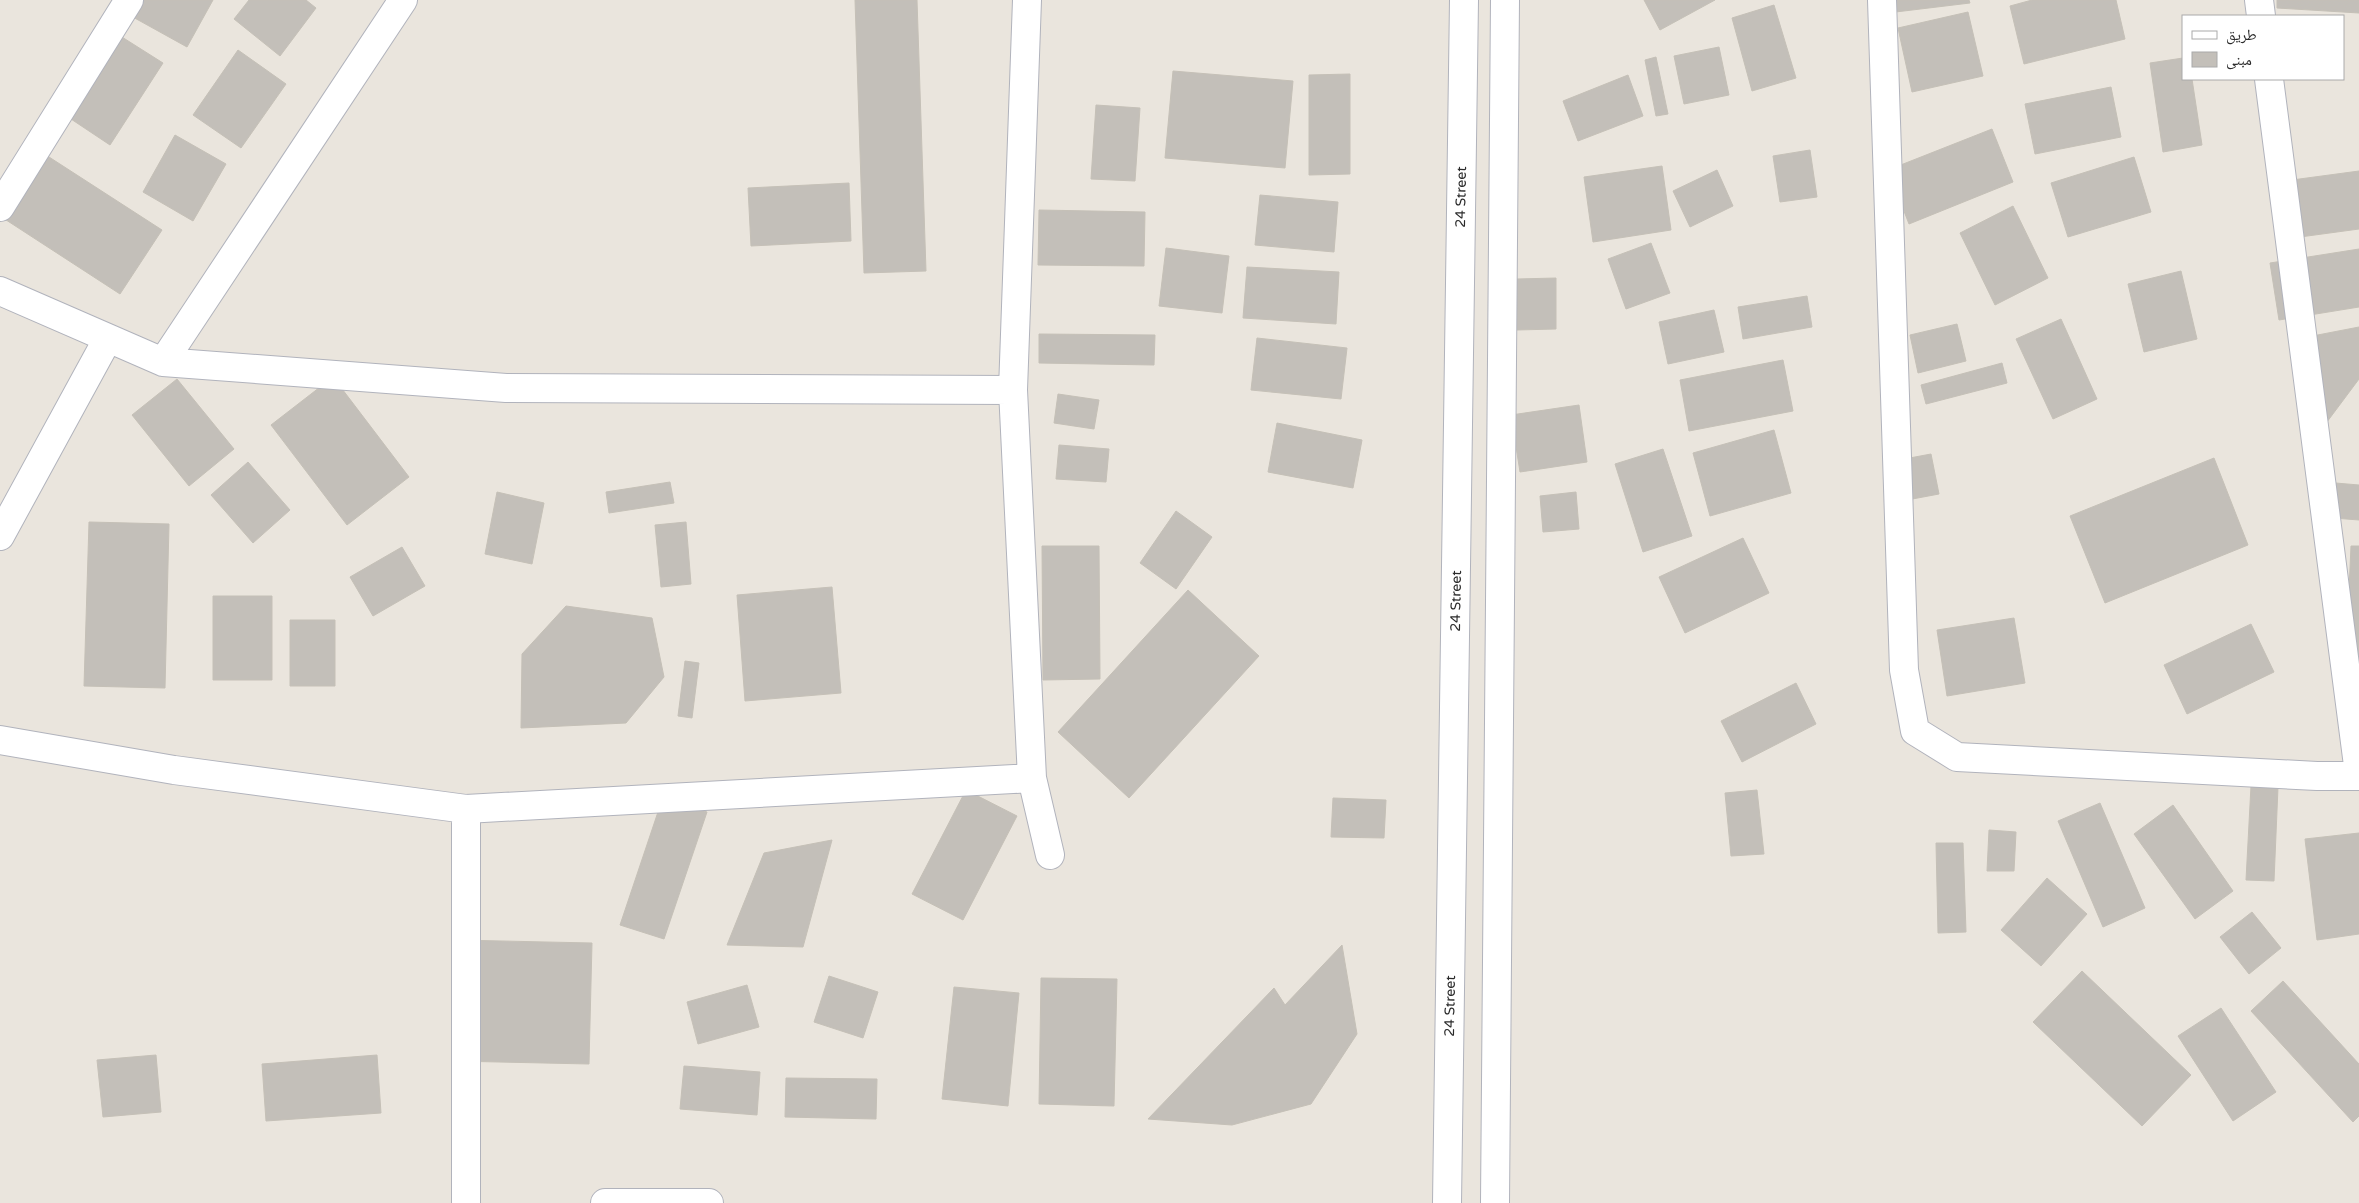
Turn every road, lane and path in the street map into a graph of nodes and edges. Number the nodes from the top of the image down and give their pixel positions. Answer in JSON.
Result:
{"nodes":[{"id":1,"x":129,"y":0,"type":"edge"},
{"id":2,"x":404,"y":0,"type":"edge"},
{"id":3,"x":1027,"y":0,"type":"edge"},
{"id":4,"x":1464,"y":0,"type":"edge"},
{"id":5,"x":1505,"y":0,"type":"edge"},
{"id":6,"x":1882,"y":0,"type":"edge"},
{"id":7,"x":2259,"y":0,"type":"edge"},
{"id":8,"x":2261,"y":15,"type":"edge"},
{"id":9,"x":2269,"y":80,"type":"edge"},
{"id":10,"x":0,"y":207,"type":"edge"},
{"id":11,"x":0,"y":291,"type":"edge"},
{"id":12,"x":107,"y":340,"type":"junction"},
{"id":13,"x":163,"y":362,"type":"junction"},
{"id":14,"x":1014,"y":390,"type":"junction"},
{"id":15,"x":0,"y":536,"type":"edge"},
{"id":16,"x":0,"y":740,"type":"edge"},
{"id":17,"x":2359,"y":775,"type":"edge"},
{"id":18,"x":1032,"y":778,"type":"junction"},
{"id":19,"x":466,"y":809,"type":"junction"},
{"id":20,"x":1050,"y":855,"type":"dead end"},
{"id":21,"x":466,"y":1203,"type":"edge"},
{"id":22,"x":605,"y":1203,"type":"edge"},
{"id":23,"x":710,"y":1203,"type":"edge"},
{"id":24,"x":1447,"y":1203,"type":"edge"},
{"id":25,"x":1495,"y":1203,"type":"edge"}],
"edges":[{"from":1,"to":10,"type":"street"},
{"from":2,"to":13,"type":"street"},
{"from":3,"to":14,"type":"street"},
{"from":4,"to":24,"type":"street","name":"24 Street"},
{"from":5,"to":25,"type":"street"},
{"from":6,"to":17,"type":"street"},
{"from":7,"to":8,"type":"street"},
{"from":9,"to":17,"type":"street"},
{"from":11,"to":12,"type":"street"},
{"from":12,"to":13,"type":"street"},
{"from":12,"to":15,"type":"street"},
{"from":13,"to":14,"type":"street"},
{"from":14,"to":18,"type":"street"},
{"from":16,"to":19,"type":"street"},
{"from":18,"to":19,"type":"street"},
{"from":18,"to":20,"type":"street"},
{"from":19,"to":21,"type":"street"},
{"from":22,"to":23,"type":"street"}]}
